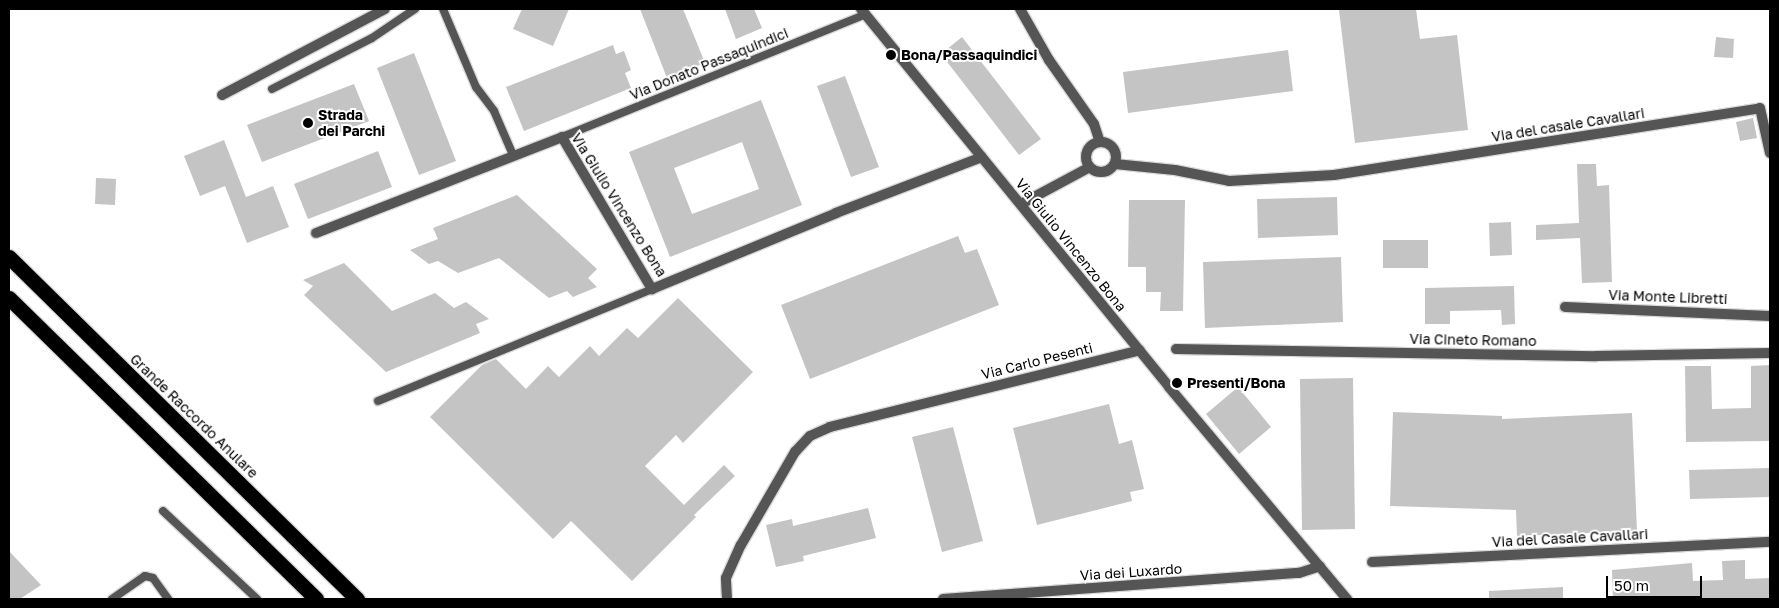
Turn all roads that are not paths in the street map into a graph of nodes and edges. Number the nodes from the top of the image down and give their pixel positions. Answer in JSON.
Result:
{"nodes":[{"id":1,"x":386,"y":9,"type":"edge"},
{"id":2,"x":414,"y":9,"type":"edge"},
{"id":3,"x":443,"y":9,"type":"edge"},
{"id":4,"x":1020,"y":9,"type":"edge"},
{"id":5,"x":863,"y":11,"type":"edge"},
{"id":6,"x":272,"y":90,"type":"dead end"},
{"id":7,"x":222,"y":94,"type":"dead end"},
{"id":8,"x":562,"y":137,"type":"junction"},
{"id":9,"x":1100,"y":142,"type":"junction"},
{"id":10,"x":1770,"y":153,"type":"edge"},
{"id":11,"x":513,"y":155,"type":"junction"},
{"id":12,"x":982,"y":157,"type":"junction"},
{"id":13,"x":1115,"y":164,"type":"junction"},
{"id":14,"x":1090,"y":167,"type":"junction"},
{"id":15,"x":1021,"y":204,"type":"junction"},
{"id":16,"x":316,"y":233,"type":"dead end"},
{"id":17,"x":9,"y":257,"type":"edge"},
{"id":18,"x":652,"y":288,"type":"junction"},
{"id":19,"x":9,"y":298,"type":"edge"},
{"id":20,"x":1565,"y":307,"type":"dead end"},
{"id":21,"x":1770,"y":316,"type":"edge"},
{"id":22,"x":1176,"y":349,"type":"dead end"},
{"id":23,"x":1140,"y":350,"type":"junction"},
{"id":24,"x":1770,"y":353,"type":"edge"},
{"id":25,"x":378,"y":401,"type":"dead end"},
{"id":26,"x":163,"y":511,"type":"dead end"},
{"id":27,"x":1770,"y":542,"type":"edge"},
{"id":28,"x":1372,"y":562,"type":"dead end"},
{"id":29,"x":1320,"y":566,"type":"junction"},
{"id":30,"x":1056,"y":591,"type":"junction"},
{"id":31,"x":112,"y":599,"type":"edge"},
{"id":32,"x":168,"y":599,"type":"edge"},
{"id":33,"x":258,"y":599,"type":"edge"},
{"id":34,"x":316,"y":599,"type":"edge"},
{"id":35,"x":357,"y":599,"type":"edge"},
{"id":36,"x":727,"y":599,"type":"edge"},
{"id":37,"x":944,"y":599,"type":"edge"},
{"id":38,"x":1046,"y":599,"type":"edge"},
{"id":39,"x":1347,"y":599,"type":"edge"}],
"edges":[{"from":1,"to":7,"type":"street"},
{"from":2,"to":6,"type":"lane"},
{"from":3,"to":11,"type":"lane"},
{"from":4,"to":9,"type":"street"},
{"from":5,"to":8,"type":"lane","name":"Via Donato Passaquindici"},
{"from":5,"to":12,"type":"street","name":"Via Giulio Vincenzo Bona"},
{"from":8,"to":11,"type":"street","name":"Via Giulio Vincenzo Bona"},
{"from":8,"to":18,"type":"street","name":"Via Giulio Vincenzo Bona"},
{"from":9,"to":13,"type":"street"},
{"from":9,"to":14,"type":"street"},
{"from":10,"to":13,"type":"street","name":"Via del casale Cavallari"},
{"from":11,"to":16,"type":"street","name":"Via Giulio Vincenzo Bona"},
{"from":12,"to":15,"type":"street","name":"Via Giulio Vincenzo Bona"},
{"from":12,"to":18,"type":"street","name":"Via Giulio Vincenzo Bona"},
{"from":13,"to":14,"type":"street"},
{"from":14,"to":15,"type":"street"},
{"from":15,"to":23,"type":"street","name":"Via Giulio Vincenzo Bona"},
{"from":17,"to":35,"type":"highway","name":"Grande Raccordo Anulare"},
{"from":18,"to":25,"type":"lane"},
{"from":19,"to":34,"type":"highway"},
{"from":20,"to":21,"type":"street","name":"Via Monte Libretti"},
{"from":22,"to":24,"type":"street","name":"Via Cineto Romano"},
{"from":23,"to":29,"type":"street"},
{"from":23,"to":36,"type":"street","name":"Via Carlo Pesenti"},
{"from":26,"to":33,"type":"lane"},
{"from":27,"to":28,"type":"street","name":"Via del Casale Cavallari"},
{"from":29,"to":30,"type":"street","name":"Via dei Luxardo"},
{"from":29,"to":39,"type":"street"},
{"from":30,"to":37,"type":"street","name":"Via dei Luxardo"},
{"from":30,"to":38,"type":"lane"},
{"from":31,"to":32,"type":"lane"}]}
